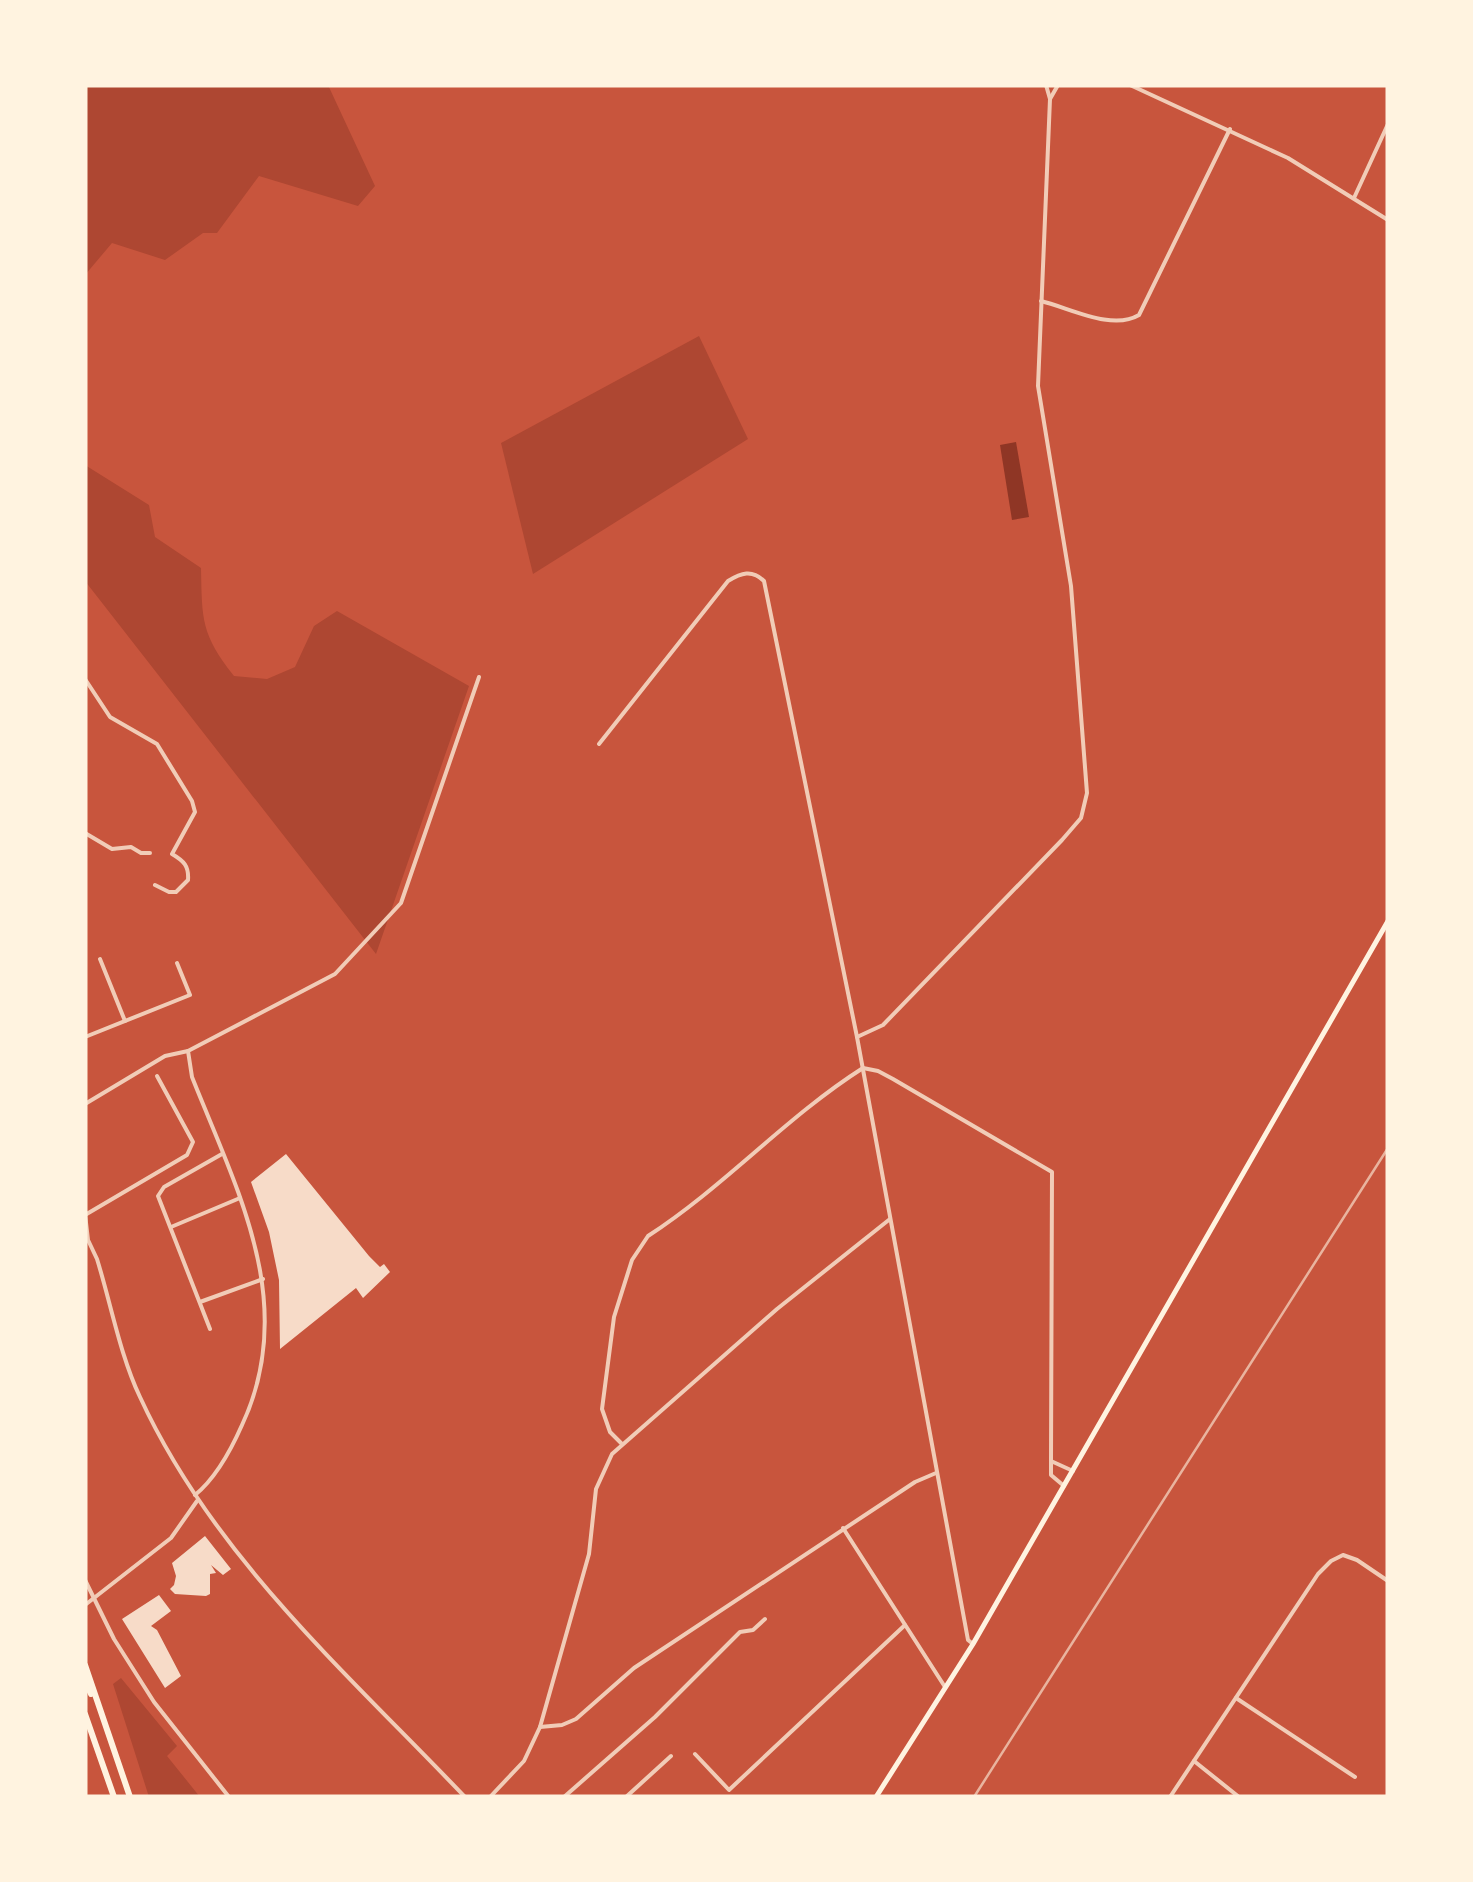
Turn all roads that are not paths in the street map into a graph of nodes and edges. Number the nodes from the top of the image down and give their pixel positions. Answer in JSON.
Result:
{"nodes":[{"id":1,"x":1046,"y":85,"type":"edge"},
{"id":2,"x":1058,"y":85,"type":"edge"},
{"id":3,"x":1130,"y":85,"type":"edge"},
{"id":4,"x":1050,"y":99,"type":"junction"},
{"id":5,"x":1388,"y":124,"type":"edge"},
{"id":6,"x":1230,"y":129,"type":"junction"},
{"id":7,"x":1354,"y":198,"type":"junction"},
{"id":8,"x":1388,"y":220,"type":"edge"},
{"id":9,"x":1041,"y":300,"type":"junction"},
{"id":10,"x":85,"y":647,"type":"edge"},
{"id":11,"x":85,"y":656,"type":"edge"},
{"id":12,"x":479,"y":677,"type":"dead end"},
{"id":13,"x":85,"y":679,"type":"edge"},
{"id":14,"x":598,"y":744,"type":"dead end"},
{"id":15,"x":85,"y":833,"type":"edge"},
{"id":16,"x":150,"y":853,"type":"dead end"},
{"id":17,"x":155,"y":885,"type":"dead end"},
{"id":18,"x":1388,"y":921,"type":"edge"},
{"id":19,"x":100,"y":960,"type":"dead end"},
{"id":20,"x":177,"y":963,"type":"dead end"},
{"id":21,"x":125,"y":1021,"type":"junction"},
{"id":22,"x":857,"y":1036,"type":"junction"},
{"id":23,"x":85,"y":1037,"type":"edge"},
{"id":24,"x":188,"y":1052,"type":"junction"},
{"id":25,"x":862,"y":1068,"type":"junction"},
{"id":26,"x":157,"y":1076,"type":"dead end"},
{"id":27,"x":85,"y":1104,"type":"edge"},
{"id":28,"x":222,"y":1154,"type":"junction"},
{"id":29,"x":240,"y":1198,"type":"junction"},
{"id":30,"x":85,"y":1215,"type":"edge"},
{"id":31,"x":890,"y":1219,"type":"junction"},
{"id":32,"x":171,"y":1226,"type":"junction"},
{"id":33,"x":86,"y":1241,"type":"edge"},
{"id":34,"x":263,"y":1279,"type":"junction"},
{"id":35,"x":200,"y":1302,"type":"junction"},
{"id":36,"x":210,"y":1329,"type":"dead end"},
{"id":37,"x":621,"y":1444,"type":"junction"},
{"id":38,"x":1051,"y":1461,"type":"junction"},
{"id":39,"x":1072,"y":1471,"type":"junction"},
{"id":40,"x":936,"y":1473,"type":"junction"},
{"id":41,"x":1064,"y":1486,"type":"junction"},
{"id":42,"x":196,"y":1499,"type":"junction"},
{"id":43,"x":843,"y":1528,"type":"junction"},
{"id":44,"x":85,"y":1580,"type":"edge"},
{"id":45,"x":1388,"y":1581,"type":"edge"},
{"id":46,"x":94,"y":1599,"type":"junction"},
{"id":47,"x":85,"y":1605,"type":"edge"},
{"id":48,"x":766,"y":1619,"type":"dead end"},
{"id":49,"x":905,"y":1624,"type":"junction"},
{"id":50,"x":973,"y":1644,"type":"junction"},
{"id":51,"x":85,"y":1664,"type":"edge"},
{"id":52,"x":85,"y":1681,"type":"edge"},
{"id":53,"x":946,"y":1687,"type":"junction"},
{"id":54,"x":1236,"y":1698,"type":"junction"},
{"id":55,"x":101,"y":1712,"type":"junction"},
{"id":56,"x":85,"y":1714,"type":"edge"},
{"id":57,"x":540,"y":1727,"type":"junction"},
{"id":58,"x":695,"y":1754,"type":"dead end"},
{"id":59,"x":670,"y":1756,"type":"dead end"},
{"id":60,"x":1194,"y":1761,"type":"junction"},
{"id":61,"x":1354,"y":1777,"type":"dead end"},
{"id":62,"x":114,"y":1797,"type":"edge"},
{"id":63,"x":130,"y":1797,"type":"edge"},
{"id":64,"x":229,"y":1797,"type":"edge"},
{"id":65,"x":465,"y":1797,"type":"edge"},
{"id":66,"x":490,"y":1797,"type":"edge"},
{"id":67,"x":564,"y":1797,"type":"edge"},
{"id":68,"x":626,"y":1797,"type":"edge"},
{"id":69,"x":876,"y":1797,"type":"edge"},
{"id":70,"x":1170,"y":1797,"type":"edge"},
{"id":71,"x":1239,"y":1797,"type":"edge"}],
"edges":[{"from":1,"to":4,"type":"street"},
{"from":2,"to":4,"type":"street"},
{"from":3,"to":6,"type":"street"},
{"from":4,"to":9,"type":"street"},
{"from":5,"to":7,"type":"street"},
{"from":6,"to":7,"type":"street"},
{"from":6,"to":9,"type":"street"},
{"from":7,"to":8,"type":"street"},
{"from":9,"to":22,"type":"street"},
{"from":10,"to":11,"type":"street"},
{"from":12,"to":24,"type":"street"},
{"from":13,"to":17,"type":"street"},
{"from":14,"to":22,"type":"street"},
{"from":15,"to":16,"type":"street"},
{"from":18,"to":39,"type":"main road"},
{"from":19,"to":21,"type":"street"},
{"from":20,"to":21,"type":"street"},
{"from":21,"to":23,"type":"street"},
{"from":22,"to":25,"type":"street"},
{"from":24,"to":27,"type":"street"},
{"from":24,"to":28,"type":"street"},
{"from":25,"to":31,"type":"street"},
{"from":25,"to":37,"type":"street"},
{"from":25,"to":38,"type":"street"},
{"from":26,"to":30,"type":"street"},
{"from":28,"to":29,"type":"street"},
{"from":28,"to":32,"type":"street"},
{"from":29,"to":32,"type":"street"},
{"from":29,"to":34,"type":"street"},
{"from":30,"to":33,"type":"street"},
{"from":31,"to":37,"type":"street"},
{"from":31,"to":40,"type":"street"},
{"from":32,"to":35,"type":"street"},
{"from":33,"to":42,"type":"street"},
{"from":34,"to":35,"type":"street"},
{"from":34,"to":42,"type":"street"},
{"from":35,"to":36,"type":"street"},
{"from":37,"to":57,"type":"street"},
{"from":38,"to":39,"type":"street"},
{"from":38,"to":41,"type":"street"},
{"from":39,"to":41,"type":"main road"},
{"from":40,"to":43,"type":"street"},
{"from":40,"to":50,"type":"street"},
{"from":41,"to":50,"type":"main road"},
{"from":42,"to":46,"type":"street"},
{"from":42,"to":65,"type":"street"},
{"from":43,"to":49,"type":"street"},
{"from":43,"to":57,"type":"street"},
{"from":44,"to":46,"type":"street"},
{"from":45,"to":54,"type":"street"},
{"from":46,"to":47,"type":"street"},
{"from":46,"to":64,"type":"street"},
{"from":48,"to":67,"type":"street"},
{"from":49,"to":53,"type":"street"},
{"from":49,"to":58,"type":"street"},
{"from":50,"to":53,"type":"main road"},
{"from":51,"to":55,"type":"main road"},
{"from":52,"to":55,"type":"main road"},
{"from":53,"to":69,"type":"main road"},
{"from":54,"to":60,"type":"street"},
{"from":54,"to":61,"type":"street"},
{"from":55,"to":63,"type":"main road"},
{"from":56,"to":62,"type":"main road"},
{"from":57,"to":66,"type":"street"},
{"from":59,"to":68,"type":"street"},
{"from":60,"to":70,"type":"street"},
{"from":60,"to":71,"type":"street"}]}
